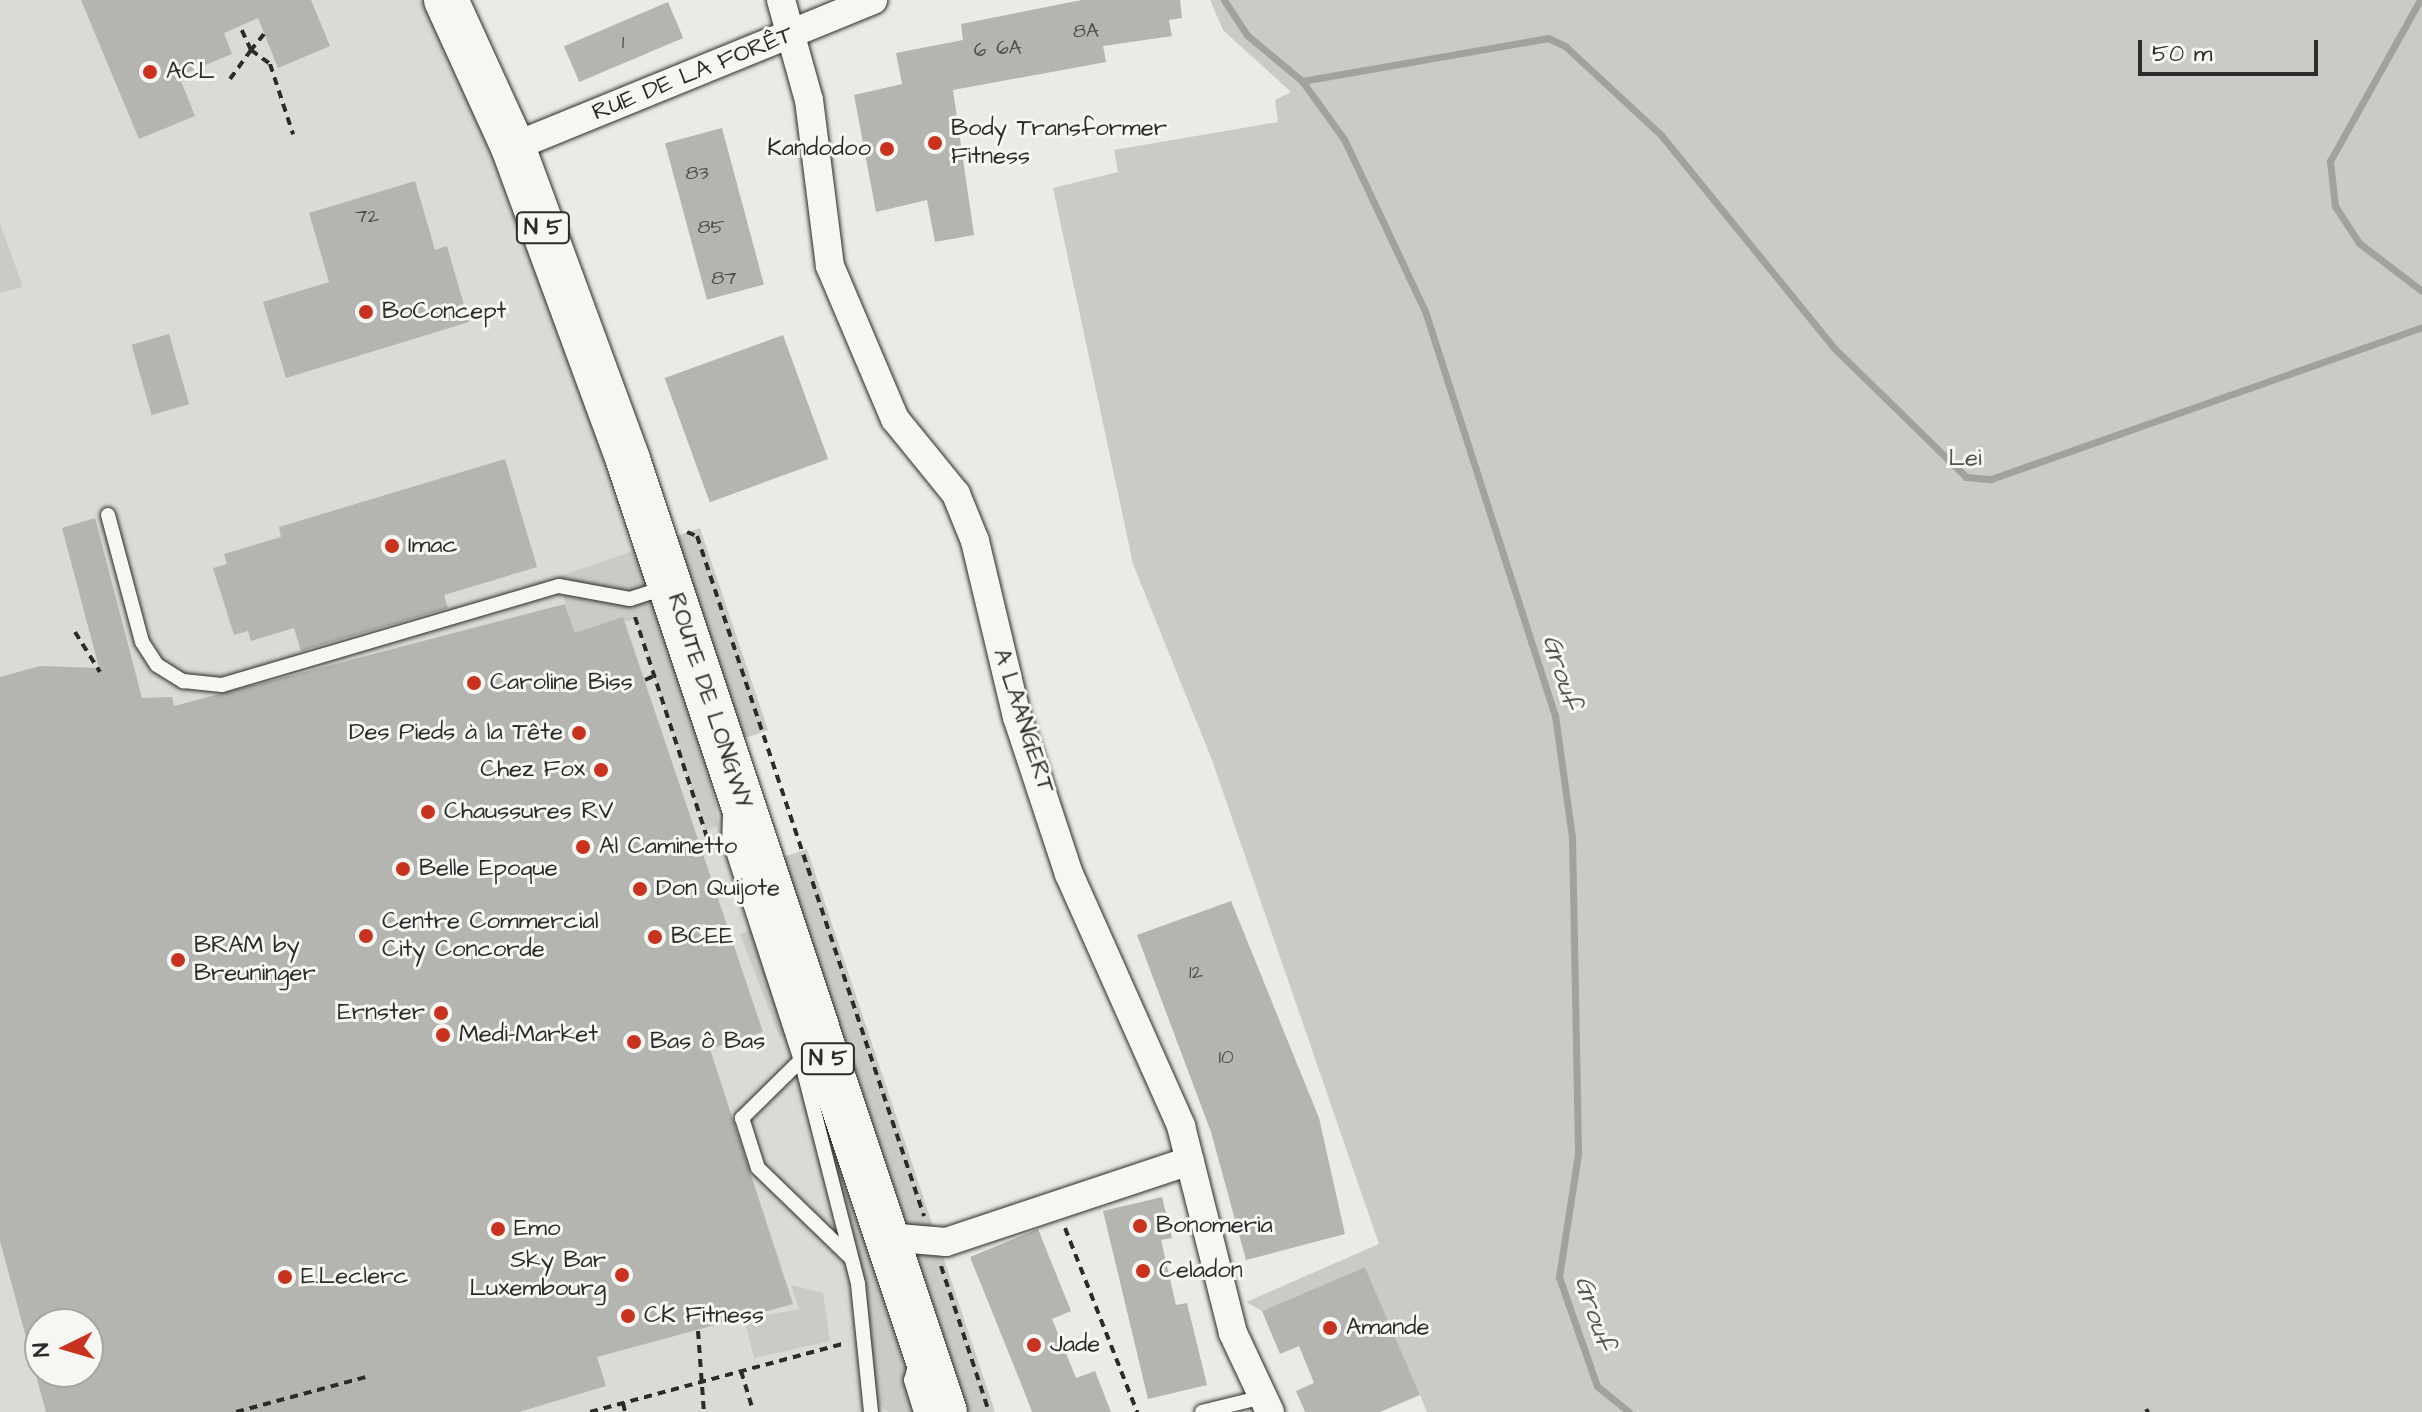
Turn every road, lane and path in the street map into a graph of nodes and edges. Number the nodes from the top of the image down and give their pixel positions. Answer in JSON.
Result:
{"nodes":[{"id":1,"x":446,"y":0,"type":"edge"},
{"id":2,"x":781,"y":0,"type":"edge"},
{"id":3,"x":873,"y":0,"type":"edge"},
{"id":4,"x":240,"y":26,"type":"dead end"},
{"id":5,"x":264,"y":34,"type":"dead end"},
{"id":6,"x":793,"y":34,"type":"junction"},
{"id":7,"x":251,"y":50,"type":"junction"},
{"id":8,"x":230,"y":79,"type":"dead end"},
{"id":9,"x":293,"y":134,"type":"dead end"},
{"id":10,"x":513,"y":147,"type":"junction"},
{"id":11,"x":108,"y":515,"type":"dead end"},
{"id":12,"x":682,"y":517,"type":"dead end"},
{"id":13,"x":671,"y":586,"type":"junction"},
{"id":14,"x":630,"y":599,"type":"junction"},
{"id":15,"x":75,"y":632,"type":"dead end"},
{"id":16,"x":100,"y":672,"type":"dead end"},
{"id":17,"x":654,"y":676,"type":"junction"},
{"id":18,"x":645,"y":680,"type":"dead end"},
{"id":19,"x":732,"y":771,"type":"junction"},
{"id":20,"x":711,"y":849,"type":"junction"},
{"id":21,"x":703,"y":852,"type":"dead end"},
{"id":22,"x":716,"y":863,"type":"dead end"},
{"id":23,"x":801,"y":1060,"type":"junction"},
{"id":24,"x":1190,"y":1161,"type":"junction"},
{"id":25,"x":1064,"y":1226,"type":"dead end"},
{"id":26,"x":933,"y":1243,"type":"junction"},
{"id":27,"x":869,"y":1248,"type":"junction"},
{"id":28,"x":698,"y":1331,"type":"dead end"},
{"id":29,"x":852,"y":1342,"type":"dead end"},
{"id":30,"x":922,"y":1343,"type":"junction"},
{"id":31,"x":741,"y":1371,"type":"junction"},
{"id":32,"x":366,"y":1377,"type":"dead end"},
{"id":33,"x":701,"y":1382,"type":"junction"},
{"id":34,"x":623,"y":1403,"type":"junction"},
{"id":35,"x":1266,"y":1405,"type":"edge"},
{"id":36,"x":752,"y":1408,"type":"dead end"},
{"id":37,"x":236,"y":1412,"type":"edge"},
{"id":38,"x":590,"y":1412,"type":"edge"},
{"id":39,"x":625,"y":1412,"type":"edge"},
{"id":40,"x":704,"y":1412,"type":"edge"},
{"id":41,"x":871,"y":1412,"type":"edge"},
{"id":42,"x":921,"y":1412,"type":"edge"},
{"id":43,"x":945,"y":1412,"type":"edge"},
{"id":44,"x":989,"y":1412,"type":"edge"},
{"id":45,"x":1137,"y":1412,"type":"edge"},
{"id":46,"x":1202,"y":1412,"type":"edge"}],
"edges":[{"from":1,"to":10,"type":"main road","name":"ROUTE DE LONGWY","number":"N 5"},
{"from":2,"to":6,"type":"street","name":"A LAANGERT"},
{"from":3,"to":6,"type":"street","name":"RUE DE LA FORÊT"},
{"from":4,"to":7,"type":"path"},
{"from":5,"to":7,"type":"path"},
{"from":6,"to":10,"type":"street","name":"RUE DE LA FORÊT"},
{"from":6,"to":24,"type":"street","name":"A LAANGERT"},
{"from":7,"to":8,"type":"path"},
{"from":7,"to":9,"type":"path"},
{"from":10,"to":13,"type":"main road","name":"ROUTE DE LONGWY","number":"N 5"},
{"from":11,"to":14,"type":"lane"},
{"from":12,"to":26,"type":"path"},
{"from":13,"to":14,"type":"lane"},
{"from":13,"to":19,"type":"main road","name":"ROUTE DE LONGWY","number":"N 5"},
{"from":14,"to":17,"type":"path"},
{"from":15,"to":16,"type":"path"},
{"from":17,"to":18,"type":"path"},
{"from":17,"to":20,"type":"path"},
{"from":19,"to":23,"type":"lane"},
{"from":19,"to":27,"type":"main road","name":"ROUTE DE LONGWY","number":"N 5"},
{"from":20,"to":21,"type":"path"},
{"from":20,"to":22,"type":"path"},
{"from":23,"to":27,"type":"lane"},
{"from":23,"to":27,"type":"lane"},
{"from":24,"to":26,"type":"street"},
{"from":24,"to":35,"type":"street","name":"A LAANGERT"},
{"from":25,"to":45,"type":"path"},
{"from":26,"to":27,"type":"street"},
{"from":26,"to":44,"type":"path"},
{"from":27,"to":30,"type":"main road","name":"ROUTE DE LONGWY","number":"N 5"},
{"from":27,"to":41,"type":"lane"},
{"from":28,"to":33,"type":"path"},
{"from":29,"to":31,"type":"path"},
{"from":30,"to":42,"type":"lane"},
{"from":30,"to":43,"type":"main road","name":"ROUTE DE LONGWY","number":"N 5"},
{"from":31,"to":33,"type":"path"},
{"from":31,"to":36,"type":"path"},
{"from":32,"to":37,"type":"path"},
{"from":33,"to":34,"type":"path"},
{"from":33,"to":40,"type":"path"},
{"from":34,"to":38,"type":"path"},
{"from":34,"to":39,"type":"path"},
{"from":35,"to":46,"type":"lane"}]}
